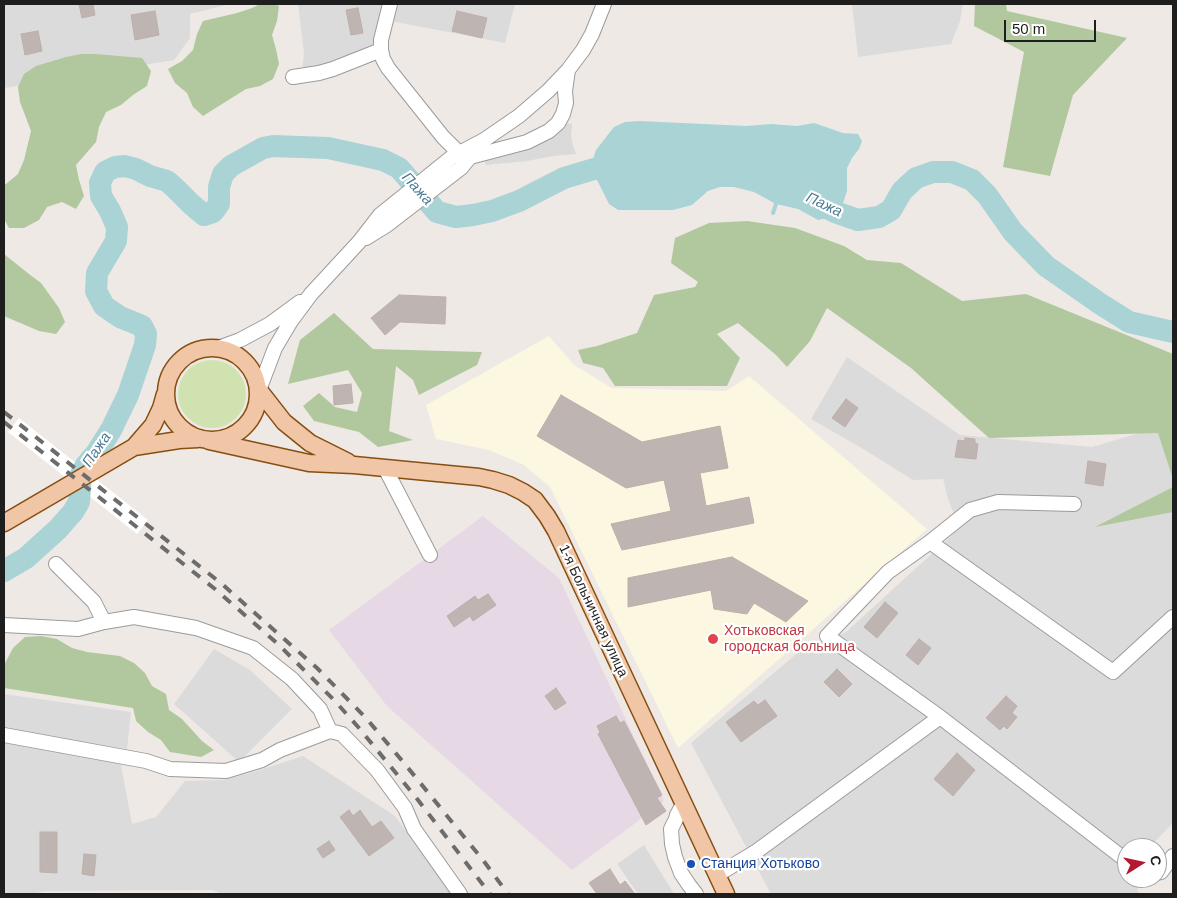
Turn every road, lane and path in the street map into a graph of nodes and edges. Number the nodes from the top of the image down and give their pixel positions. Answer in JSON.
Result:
{"nodes":[{"id":1,"x":390,"y":4,"type":"edge"},
{"id":2,"x":604,"y":4,"type":"edge"},
{"id":3,"x":381,"y":50,"type":"junction"},
{"id":4,"x":568,"y":70,"type":"junction"},
{"id":5,"x":293,"y":77,"type":"dead end"},
{"id":6,"x":460,"y":159,"type":"junction"},
{"id":7,"x":311,"y":294,"type":"junction"},
{"id":8,"x":218,"y":348,"type":"junction"},
{"id":9,"x":166,"y":388,"type":"junction"},
{"id":10,"x":259,"y":390,"type":"junction"},
{"id":11,"x":205,"y":440,"type":"junction"},
{"id":12,"x":134,"y":447,"type":"junction"},
{"id":13,"x":354,"y":465,"type":"junction"},
{"id":14,"x":385,"y":468,"type":"junction"},
{"id":15,"x":1074,"y":504,"type":"dead end"},
{"id":16,"x":8,"y":521,"type":"edge"},
{"id":17,"x":930,"y":542,"type":"junction"},
{"id":18,"x":430,"y":555,"type":"dead end"},
{"id":19,"x":56,"y":564,"type":"dead end"},
{"id":20,"x":1173,"y":617,"type":"edge"},
{"id":21,"x":104,"y":622,"type":"junction"},
{"id":22,"x":4,"y":625,"type":"edge"},
{"id":23,"x":940,"y":716,"type":"junction"},
{"id":24,"x":330,"y":732,"type":"junction"},
{"id":25,"x":4,"y":735,"type":"edge"},
{"id":26,"x":683,"y":804,"type":"junction"},
{"id":27,"x":1117,"y":853,"type":"edge"},
{"id":28,"x":717,"y":875,"type":"junction"},
{"id":29,"x":460,"y":894,"type":"edge"},
{"id":30,"x":696,"y":894,"type":"edge"},
{"id":31,"x":726,"y":894,"type":"edge"}],
"edges":[{"from":1,"to":3,"type":"street"},
{"from":2,"to":4,"type":"street"},
{"from":3,"to":5,"type":"street"},
{"from":3,"to":6,"type":"street"},
{"from":4,"to":6,"type":"street"},
{"from":4,"to":6,"type":"street"},
{"from":6,"to":7,"type":"street"},
{"from":7,"to":8,"type":"street"},
{"from":7,"to":10,"type":"street"},
{"from":8,"to":9,"type":"main road"},
{"from":8,"to":10,"type":"main road"},
{"from":9,"to":11,"type":"main road"},
{"from":9,"to":12,"type":"main road"},
{"from":10,"to":11,"type":"main road"},
{"from":10,"to":13,"type":"main road"},
{"from":11,"to":12,"type":"main road"},
{"from":11,"to":13,"type":"main road","name":"1-я Больничная улица"},
{"from":12,"to":16,"type":"main road"},
{"from":13,"to":14,"type":"main road","name":"1-я Больничная улица"},
{"from":14,"to":18,"type":"street"},
{"from":14,"to":26,"type":"main road","name":"1-я Больничная улица"},
{"from":15,"to":17,"type":"street"},
{"from":17,"to":20,"type":"street"},
{"from":17,"to":23,"type":"street"},
{"from":19,"to":21,"type":"street"},
{"from":21,"to":22,"type":"street"},
{"from":21,"to":24,"type":"street"},
{"from":23,"to":27,"type":"street"},
{"from":23,"to":28,"type":"street"},
{"from":24,"to":25,"type":"street"},
{"from":24,"to":29,"type":"street"},
{"from":26,"to":28,"type":"main road","name":"1-я Больничная улица"},
{"from":26,"to":30,"type":"street"},
{"from":28,"to":31,"type":"main road","name":"1-я Больничная улица"}]}
